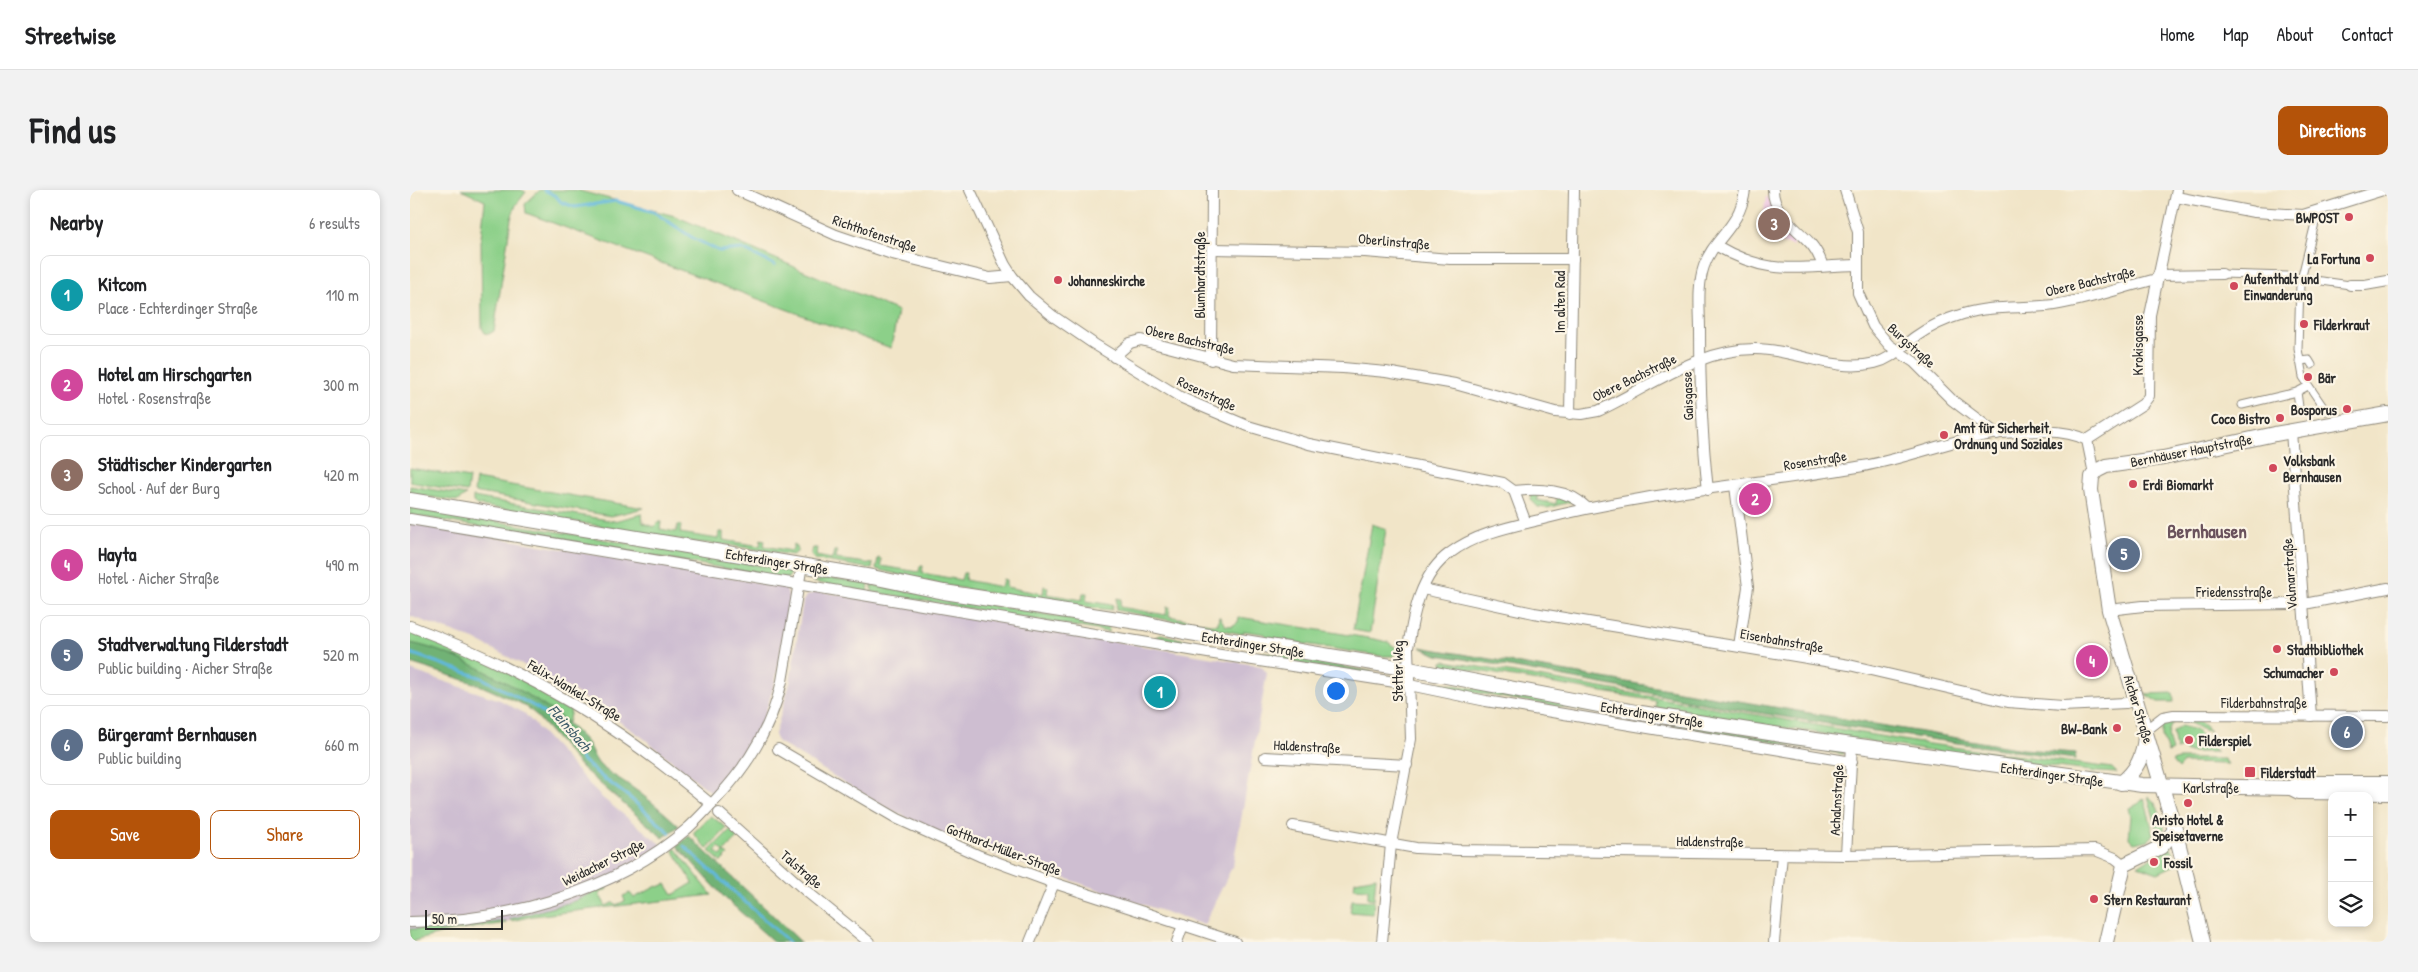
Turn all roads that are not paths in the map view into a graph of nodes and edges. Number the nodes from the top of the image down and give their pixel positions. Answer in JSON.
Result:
{"nodes":[{"id":1,"x":737,"y":190,"type":"edge"},
{"id":2,"x":970,"y":190,"type":"edge"},
{"id":3,"x":1212,"y":190,"type":"edge"},
{"id":4,"x":1574,"y":190,"type":"edge"},
{"id":5,"x":1744,"y":190,"type":"edge"},
{"id":6,"x":1772,"y":190,"type":"edge"},
{"id":7,"x":1845,"y":190,"type":"edge"},
{"id":8,"x":2343,"y":190,"type":"edge"},
{"id":9,"x":2383,"y":190,"type":"edge"},
{"id":10,"x":749,"y":192,"type":"edge"},
{"id":11,"x":2177,"y":193,"type":"edge"},
{"id":12,"x":2346,"y":201,"type":"junction"},
{"id":13,"x":2318,"y":211,"type":"junction"},
{"id":14,"x":1717,"y":246,"type":"junction"},
{"id":15,"x":1212,"y":249,"type":"junction"},
{"id":16,"x":1573,"y":260,"type":"junction"},
{"id":17,"x":1858,"y":265,"type":"junction"},
{"id":18,"x":1823,"y":266,"type":"junction"},
{"id":19,"x":2222,"y":274,"type":"joint"},
{"id":20,"x":1012,"y":276,"type":"junction"},
{"id":21,"x":2157,"y":277,"type":"junction"},
{"id":22,"x":2302,"y":278,"type":"junction"},
{"id":23,"x":2388,"y":281,"type":"edge"},
{"id":24,"x":2350,"y":285,"type":"joint"},
{"id":25,"x":1898,"y":353,"type":"junction"},
{"id":26,"x":1114,"y":357,"type":"junction"},
{"id":27,"x":1700,"y":359,"type":"junction"},
{"id":28,"x":1211,"y":360,"type":"junction"},
{"id":29,"x":2299,"y":361,"type":"junction"},
{"id":30,"x":2312,"y":364,"type":"dead end"},
{"id":31,"x":2318,"y":387,"type":"dead end"},
{"id":32,"x":2310,"y":388,"type":"junction"},
{"id":33,"x":2297,"y":392,"type":"junction"},
{"id":34,"x":2242,"y":405,"type":"dead end"},
{"id":35,"x":2297,"y":409,"type":"dead end"},
{"id":36,"x":2326,"y":411,"type":"dead end"},
{"id":37,"x":1570,"y":414,"type":"junction"},
{"id":38,"x":2388,"y":414,"type":"edge"},
{"id":39,"x":2291,"y":431,"type":"junction"},
{"id":40,"x":1997,"y":434,"type":"junction"},
{"id":41,"x":2087,"y":440,"type":"junction"},
{"id":42,"x":2094,"y":474,"type":"junction"},
{"id":43,"x":1735,"y":486,"type":"junction"},
{"id":44,"x":1708,"y":490,"type":"junction"},
{"id":45,"x":1514,"y":491,"type":"junction"},
{"id":46,"x":410,"y":500,"type":"edge"},
{"id":47,"x":1586,"y":507,"type":"junction"},
{"id":48,"x":410,"y":519,"type":"edge"},
{"id":49,"x":1526,"y":523,"type":"junction"},
{"id":50,"x":802,"y":565,"type":"junction"},
{"id":51,"x":799,"y":585,"type":"junction"},
{"id":52,"x":2388,"y":588,"type":"edge"},
{"id":53,"x":1423,"y":589,"type":"junction"},
{"id":54,"x":2304,"y":604,"type":"junction"},
{"id":55,"x":2109,"y":610,"type":"junction"},
{"id":56,"x":1144,"y":623,"type":"junction"},
{"id":57,"x":410,"y":626,"type":"edge"},
{"id":58,"x":1142,"y":642,"type":"junction"},
{"id":59,"x":1739,"y":646,"type":"junction"},
{"id":60,"x":1409,"y":670,"type":"junction"},
{"id":61,"x":1410,"y":685,"type":"junction"},
{"id":62,"x":2136,"y":699,"type":"junction"},
{"id":63,"x":2311,"y":716,"type":"junction"},
{"id":64,"x":2388,"y":716,"type":"edge"},
{"id":65,"x":2145,"y":731,"type":"junction"},
{"id":66,"x":1852,"y":745,"type":"junction"},
{"id":67,"x":778,"y":749,"type":"dead end"},
{"id":68,"x":1265,"y":757,"type":"dead end"},
{"id":69,"x":1852,"y":762,"type":"junction"},
{"id":70,"x":1407,"y":766,"type":"junction"},
{"id":71,"x":2121,"y":783,"type":"junction"},
{"id":72,"x":2162,"y":787,"type":"junction"},
{"id":73,"x":2384,"y":788,"type":"edge"},
{"id":74,"x":711,"y":804,"type":"junction"},
{"id":75,"x":720,"y":813,"type":"dead end"},
{"id":76,"x":1293,"y":826,"type":"dead end"},
{"id":77,"x":2175,"y":830,"type":"junction"},
{"id":78,"x":1391,"y":844,"type":"junction"},
{"id":79,"x":1782,"y":855,"type":"junction"},
{"id":80,"x":1846,"y":856,"type":"junction"},
{"id":81,"x":2124,"y":865,"type":"junction"},
{"id":82,"x":1054,"y":883,"type":"junction"},
{"id":83,"x":410,"y":922,"type":"edge"},
{"id":84,"x":1183,"y":925,"type":"junction"},
{"id":85,"x":869,"y":942,"type":"edge"},
{"id":86,"x":1030,"y":942,"type":"edge"},
{"id":87,"x":1177,"y":942,"type":"edge"},
{"id":88,"x":1235,"y":942,"type":"edge"},
{"id":89,"x":1382,"y":942,"type":"edge"},
{"id":90,"x":1774,"y":942,"type":"edge"},
{"id":91,"x":2106,"y":942,"type":"edge"},
{"id":92,"x":2203,"y":942,"type":"edge"}],
"edges":[{"from":1,"to":10,"type":"street","name":"Richthofenstraße"},
{"from":2,"to":20,"type":"street","name":"Rosenstraße"},
{"from":3,"to":15,"type":"street","name":"Blumhardtstraße"},
{"from":4,"to":16,"type":"street","name":"Im alten Rad"},
{"from":5,"to":14,"type":"street","name":"Gaisgasse"},
{"from":6,"to":18,"type":"street"},
{"from":7,"to":17,"type":"street","name":"Burgstraße"},
{"from":8,"to":12,"type":"street"},
{"from":9,"to":12,"type":"street"},
{"from":10,"to":20,"type":"street","name":"Richthofenstraße"},
{"from":11,"to":13,"type":"street"},
{"from":11,"to":21,"type":"street","name":"Krokisgasse"},
{"from":12,"to":13,"type":"street"},
{"from":13,"to":22,"type":"street"},
{"from":14,"to":18,"type":"street"},
{"from":14,"to":27,"type":"street","name":"Gaisgasse"},
{"from":15,"to":16,"type":"street","name":"Oberlinstraße"},
{"from":15,"to":28,"type":"street","name":"Blumhardtstraße"},
{"from":16,"to":37,"type":"street","name":"Im alten Rad"},
{"from":17,"to":18,"type":"street"},
{"from":17,"to":25,"type":"street","name":"Burgstraße"},
{"from":19,"to":21,"type":"street","name":"Obere Bachstraße"},
{"from":19,"to":22,"type":"street","name":"Obere Bachstraße"},
{"from":20,"to":26,"type":"street","name":"Rosenstraße"},
{"from":21,"to":25,"type":"street","name":"Obere Bachstraße"},
{"from":21,"to":41,"type":"street","name":"Krokisgasse"},
{"from":22,"to":24,"type":"street","name":"Obere Bachstraße"},
{"from":22,"to":29,"type":"street"},
{"from":23,"to":24,"type":"street","name":"Obere Bachstraße"},
{"from":25,"to":27,"type":"street","name":"Obere Bachstraße"},
{"from":25,"to":40,"type":"street","name":"Burgstraße"},
{"from":26,"to":28,"type":"street","name":"Obere Bachstraße"},
{"from":26,"to":45,"type":"street","name":"Rosenstraße"},
{"from":27,"to":37,"type":"street","name":"Obere Bachstraße"},
{"from":27,"to":44,"type":"street","name":"Gaisgasse"},
{"from":28,"to":37,"type":"street","name":"Obere Bachstraße"},
{"from":29,"to":30,"type":"street"},
{"from":29,"to":32,"type":"street"},
{"from":31,"to":32,"type":"street"},
{"from":32,"to":33,"type":"street"},
{"from":32,"to":36,"type":"street"},
{"from":33,"to":34,"type":"street"},
{"from":33,"to":35,"type":"street"},
{"from":38,"to":39,"type":"main road","name":"Bernhäuser Hauptstraße"},
{"from":39,"to":42,"type":"main road","name":"Bernhäuser Hauptstraße"},
{"from":39,"to":54,"type":"street","name":"Volmarstraße"},
{"from":40,"to":41,"type":"street","name":"Rosenstraße"},
{"from":40,"to":43,"type":"street","name":"Rosenstraße"},
{"from":41,"to":42,"type":"street"},
{"from":42,"to":55,"type":"main road","name":"Aicher Straße"},
{"from":43,"to":44,"type":"street","name":"Rosenstraße"},
{"from":43,"to":59,"type":"street"},
{"from":44,"to":47,"type":"street","name":"Rosenstraße"},
{"from":45,"to":47,"type":"street","name":"Rosenstraße"},
{"from":45,"to":49,"type":"street"},
{"from":46,"to":50,"type":"main road","name":"Echterdinger Straße"},
{"from":47,"to":49,"type":"street","name":"Stetter Weg"},
{"from":48,"to":51,"type":"street","name":"Echterdinger Straße"},
{"from":49,"to":53,"type":"street","name":"Stetter Weg"},
{"from":50,"to":51,"type":"street","name":"Weidacher Straße"},
{"from":50,"to":56,"type":"main road","name":"Echterdinger Straße"},
{"from":51,"to":58,"type":"street","name":"Echterdinger Straße"},
{"from":51,"to":74,"type":"street","name":"Weidacher Straße"},
{"from":52,"to":54,"type":"street","name":"Friedensstraße"},
{"from":53,"to":59,"type":"street","name":"Eisenbahnstraße"},
{"from":53,"to":60,"type":"street","name":"Stetter Weg"},
{"from":54,"to":55,"type":"street","name":"Friedensstraße"},
{"from":54,"to":63,"type":"street","name":"Volmarstraße"},
{"from":55,"to":62,"type":"main road","name":"Aicher Straße"},
{"from":56,"to":58,"type":"street"},
{"from":56,"to":60,"type":"main road","name":"Echterdinger Straße"},
{"from":57,"to":74,"type":"street","name":"Felix-Wankel-Straße"},
{"from":58,"to":61,"type":"street","name":"Echterdinger Straße"},
{"from":59,"to":62,"type":"street","name":"Eisenbahnstraße"},
{"from":60,"to":61,"type":"street","name":"Stetter Weg"},
{"from":60,"to":66,"type":"main road","name":"Echterdinger Straße"},
{"from":61,"to":69,"type":"street","name":"Echterdinger Straße"},
{"from":61,"to":70,"type":"street","name":"Stetter Weg"},
{"from":62,"to":65,"type":"main road","name":"Aicher Straße"},
{"from":63,"to":64,"type":"street","name":"Filderbahnstraße"},
{"from":63,"to":65,"type":"street","name":"Filderbahnstraße"},
{"from":65,"to":71,"type":"main road"},
{"from":65,"to":72,"type":"main road","name":"Aicher Straße"},
{"from":66,"to":69,"type":"street","name":"Achalmstraße"},
{"from":66,"to":71,"type":"main road","name":"Echterdinger Straße"},
{"from":67,"to":82,"type":"street","name":"Gotthard-Müller-Straße"},
{"from":68,"to":70,"type":"street","name":"Haldenstraße"},
{"from":69,"to":80,"type":"street","name":"Achalmstraße"},
{"from":70,"to":78,"type":"street","name":"Stetter Weg"},
{"from":71,"to":72,"type":"main road","name":"Echterdinger Straße"},
{"from":72,"to":73,"type":"main road","name":"Karlstraße"},
{"from":72,"to":77,"type":"main road","name":"Aicher Straße"},
{"from":74,"to":83,"type":"street","name":"Weidacher Straße"},
{"from":75,"to":85,"type":"street","name":"Talstraße"},
{"from":76,"to":78,"type":"street","name":"Haldenstraße"},
{"from":77,"to":81,"type":"main road"},
{"from":77,"to":92,"type":"main road","name":"Aicher Straße"},
{"from":78,"to":79,"type":"street","name":"Haldenstraße"},
{"from":78,"to":89,"type":"street","name":"Stetter Weg"},
{"from":79,"to":80,"type":"street","name":"Haldenstraße"},
{"from":79,"to":90,"type":"street"},
{"from":80,"to":81,"type":"street","name":"Haldenstraße"},
{"from":81,"to":91,"type":"main road"},
{"from":82,"to":84,"type":"street","name":"Gotthard-Müller-Straße"},
{"from":82,"to":86,"type":"street"},
{"from":84,"to":87,"type":"street"},
{"from":84,"to":88,"type":"street","name":"Gotthard-Müller-Straße"}]}
